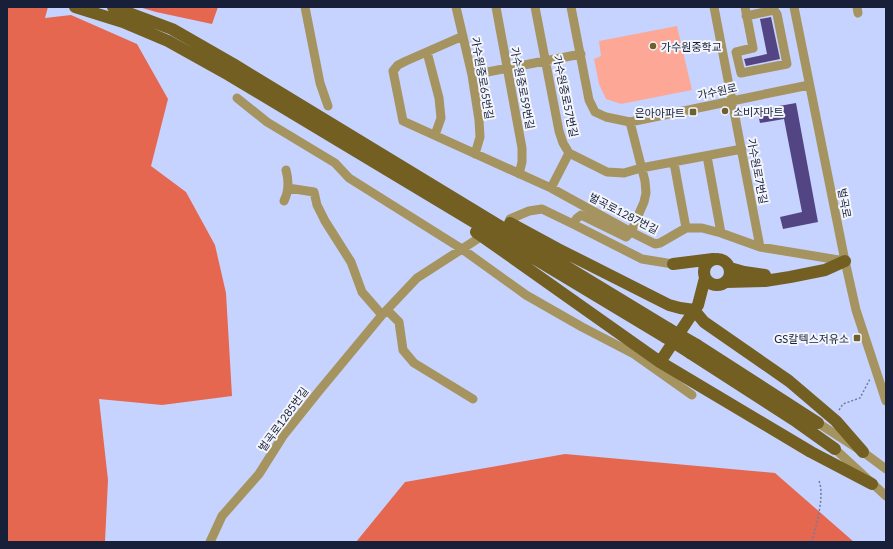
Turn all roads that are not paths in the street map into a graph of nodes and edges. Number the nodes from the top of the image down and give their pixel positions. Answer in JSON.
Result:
{"nodes":[{"id":1,"x":75,"y":7,"type":"edge"},
{"id":2,"x":113,"y":7,"type":"edge"},
{"id":3,"x":305,"y":7,"type":"edge"},
{"id":4,"x":456,"y":7,"type":"edge"},
{"id":5,"x":496,"y":7,"type":"edge"},
{"id":6,"x":535,"y":7,"type":"edge"},
{"id":7,"x":571,"y":7,"type":"edge"},
{"id":8,"x":714,"y":7,"type":"edge"},
{"id":9,"x":794,"y":7,"type":"edge"},
{"id":10,"x":773,"y":9,"type":"edge"},
{"id":11,"x":745,"y":12,"type":"edge"},
{"id":12,"x":463,"y":36,"type":"junction"},
{"id":13,"x":427,"y":52,"type":"junction"},
{"id":14,"x":581,"y":54,"type":"junction"},
{"id":15,"x":546,"y":61,"type":"junction"},
{"id":16,"x":508,"y":68,"type":"junction"},
{"id":17,"x":472,"y":75,"type":"junction"},
{"id":18,"x":809,"y":85,"type":"junction"},
{"id":19,"x":237,"y":98,"type":"dead end"},
{"id":20,"x":732,"y":100,"type":"junction"},
{"id":21,"x":328,"y":106,"type":"dead end"},
{"id":22,"x":630,"y":122,"type":"junction"},
{"id":23,"x":435,"y":135,"type":"junction"},
{"id":24,"x":742,"y":149,"type":"junction"},
{"id":25,"x":570,"y":153,"type":"junction"},
{"id":26,"x":475,"y":154,"type":"junction"},
{"id":27,"x":707,"y":156,"type":"junction"},
{"id":28,"x":674,"y":163,"type":"junction"},
{"id":29,"x":641,"y":168,"type":"junction"},
{"id":30,"x":286,"y":170,"type":"dead end"},
{"id":31,"x":519,"y":174,"type":"junction"},
{"id":32,"x":288,"y":188,"type":"junction"},
{"id":33,"x":551,"y":188,"type":"junction"},
{"id":34,"x":454,"y":198,"type":"junction"},
{"id":35,"x":284,"y":201,"type":"dead end"},
{"id":36,"x":440,"y":202,"type":"junction"},
{"id":37,"x":510,"y":219,"type":"dead end"},
{"id":38,"x":573,"y":224,"type":"junction"},
{"id":39,"x":686,"y":228,"type":"junction"},
{"id":40,"x":631,"y":232,"type":"junction"},
{"id":41,"x":722,"y":233,"type":"junction"},
{"id":42,"x":479,"y":238,"type":"dead end"},
{"id":43,"x":760,"y":247,"type":"junction"},
{"id":44,"x":462,"y":249,"type":"junction"},
{"id":45,"x":713,"y":259,"type":"junction"},
{"id":46,"x":845,"y":261,"type":"junction"},
{"id":47,"x":673,"y":264,"type":"junction"},
{"id":48,"x":730,"y":268,"type":"junction"},
{"id":49,"x":705,"y":276,"type":"junction"},
{"id":50,"x":776,"y":279,"type":"junction"},
{"id":51,"x":723,"y":283,"type":"junction"},
{"id":52,"x":696,"y":307,"type":"junction"},
{"id":53,"x":385,"y":312,"type":"junction"},
{"id":54,"x":667,"y":333,"type":"junction"},
{"id":55,"x":694,"y":349,"type":"junction"},
{"id":56,"x":660,"y":362,"type":"junction"},
{"id":57,"x":692,"y":395,"type":"dead end"},
{"id":58,"x":473,"y":399,"type":"dead end"},
{"id":59,"x":886,"y":401,"type":"edge"},
{"id":60,"x":818,"y":423,"type":"joint"},
{"id":61,"x":835,"y":449,"type":"joint"},
{"id":62,"x":863,"y":452,"type":"junction"},
{"id":63,"x":886,"y":469,"type":"edge"},
{"id":64,"x":872,"y":484,"type":"junction"},
{"id":65,"x":886,"y":496,"type":"edge"},
{"id":66,"x":210,"y":542,"type":"edge"}],
"edges":[{"from":1,"to":36,"type":"main road"},
{"from":2,"to":34,"type":"main road"},
{"from":3,"to":21,"type":"street"},
{"from":4,"to":12,"type":"street","name":"가수원중로65번길"},
{"from":5,"to":16,"type":"street","name":"가수원중로59번길"},
{"from":6,"to":15,"type":"street","name":"가수원중로57번길"},
{"from":7,"to":14,"type":"street","name":"가수원로"},
{"from":8,"to":20,"type":"street","name":"가수원로7번길"},
{"from":9,"to":18,"type":"street","name":"벌곡로"},
{"from":10,"to":11,"type":"street"},
{"from":10,"to":11,"type":"street"},
{"from":12,"to":13,"type":"street","name":"벌곡로1287번길"},
{"from":12,"to":17,"type":"street","name":"가수원중로65번길"},
{"from":13,"to":23,"type":"street"},
{"from":13,"to":23,"type":"street","name":"벌곡로1287번길"},
{"from":14,"to":15,"type":"street"},
{"from":14,"to":22,"type":"street","name":"가수원로"},
{"from":15,"to":16,"type":"street"},
{"from":15,"to":25,"type":"street","name":"가수원중로57번길"},
{"from":16,"to":17,"type":"street"},
{"from":16,"to":31,"type":"street","name":"가수원중로59번길"},
{"from":17,"to":26,"type":"street","name":"가수원중로65번길"},
{"from":18,"to":20,"type":"street","name":"가수원로"},
{"from":18,"to":46,"type":"street","name":"벌곡로"},
{"from":19,"to":44,"type":"street"},
{"from":20,"to":22,"type":"street","name":"가수원로"},
{"from":20,"to":24,"type":"street","name":"가수원로7번길"},
{"from":22,"to":29,"type":"street"},
{"from":23,"to":26,"type":"street","name":"벌곡로1287번길"},
{"from":24,"to":27,"type":"street","name":"가수원중로57번길"},
{"from":24,"to":43,"type":"street","name":"가수원로7번길"},
{"from":25,"to":29,"type":"street","name":"가수원중로57번길"},
{"from":25,"to":33,"type":"street"},
{"from":26,"to":31,"type":"street","name":"벌곡로1287번길"},
{"from":27,"to":28,"type":"street","name":"가수원중로57번길"},
{"from":27,"to":41,"type":"street"},
{"from":28,"to":29,"type":"street","name":"가수원중로57번길"},
{"from":28,"to":39,"type":"street"},
{"from":29,"to":40,"type":"street"},
{"from":30,"to":32,"type":"street"},
{"from":31,"to":33,"type":"street","name":"벌곡로1287번길"},
{"from":32,"to":35,"type":"street"},
{"from":32,"to":53,"type":"street"},
{"from":33,"to":40,"type":"street","name":"벌곡로1287번길"},
{"from":34,"to":52,"type":"main road"},
{"from":34,"to":54,"type":"main road"},
{"from":36,"to":54,"type":"main road"},
{"from":36,"to":56,"type":"main road"},
{"from":37,"to":38,"type":"street"},
{"from":38,"to":40,"type":"street"},
{"from":38,"to":47,"type":"street"},
{"from":39,"to":40,"type":"street","name":"벌곡로1287번길"},
{"from":39,"to":41,"type":"street"},
{"from":41,"to":43,"type":"street"},
{"from":42,"to":44,"type":"street","name":"벌곡로1285번길"},
{"from":43,"to":46,"type":"street"},
{"from":44,"to":53,"type":"street","name":"벌곡로1285번길"},
{"from":44,"to":57,"type":"street"},
{"from":45,"to":47,"type":"main road"},
{"from":45,"to":48,"type":"main road"},
{"from":45,"to":49,"type":"main road"},
{"from":46,"to":50,"type":"main road"},
{"from":46,"to":59,"type":"street","name":"벌곡로"},
{"from":47,"to":49,"type":"main road"},
{"from":48,"to":50,"type":"main road"},
{"from":48,"to":51,"type":"main road"},
{"from":49,"to":51,"type":"main road"},
{"from":49,"to":52,"type":"main road"},
{"from":50,"to":51,"type":"main road"},
{"from":51,"to":52,"type":"main road"},
{"from":52,"to":56,"type":"main road"},
{"from":52,"to":62,"type":"main road"},
{"from":53,"to":58,"type":"street"},
{"from":53,"to":66,"type":"street","name":"벌곡로1285번길"},
{"from":54,"to":55,"type":"main road","bridge":true},
{"from":55,"to":60,"type":"main road"},
{"from":55,"to":61,"type":"main road"},
{"from":56,"to":64,"type":"main road"},
{"from":60,"to":62,"type":"street"},
{"from":61,"to":64,"type":"street"},
{"from":62,"to":63,"type":"street"},
{"from":64,"to":65,"type":"street"}]}
